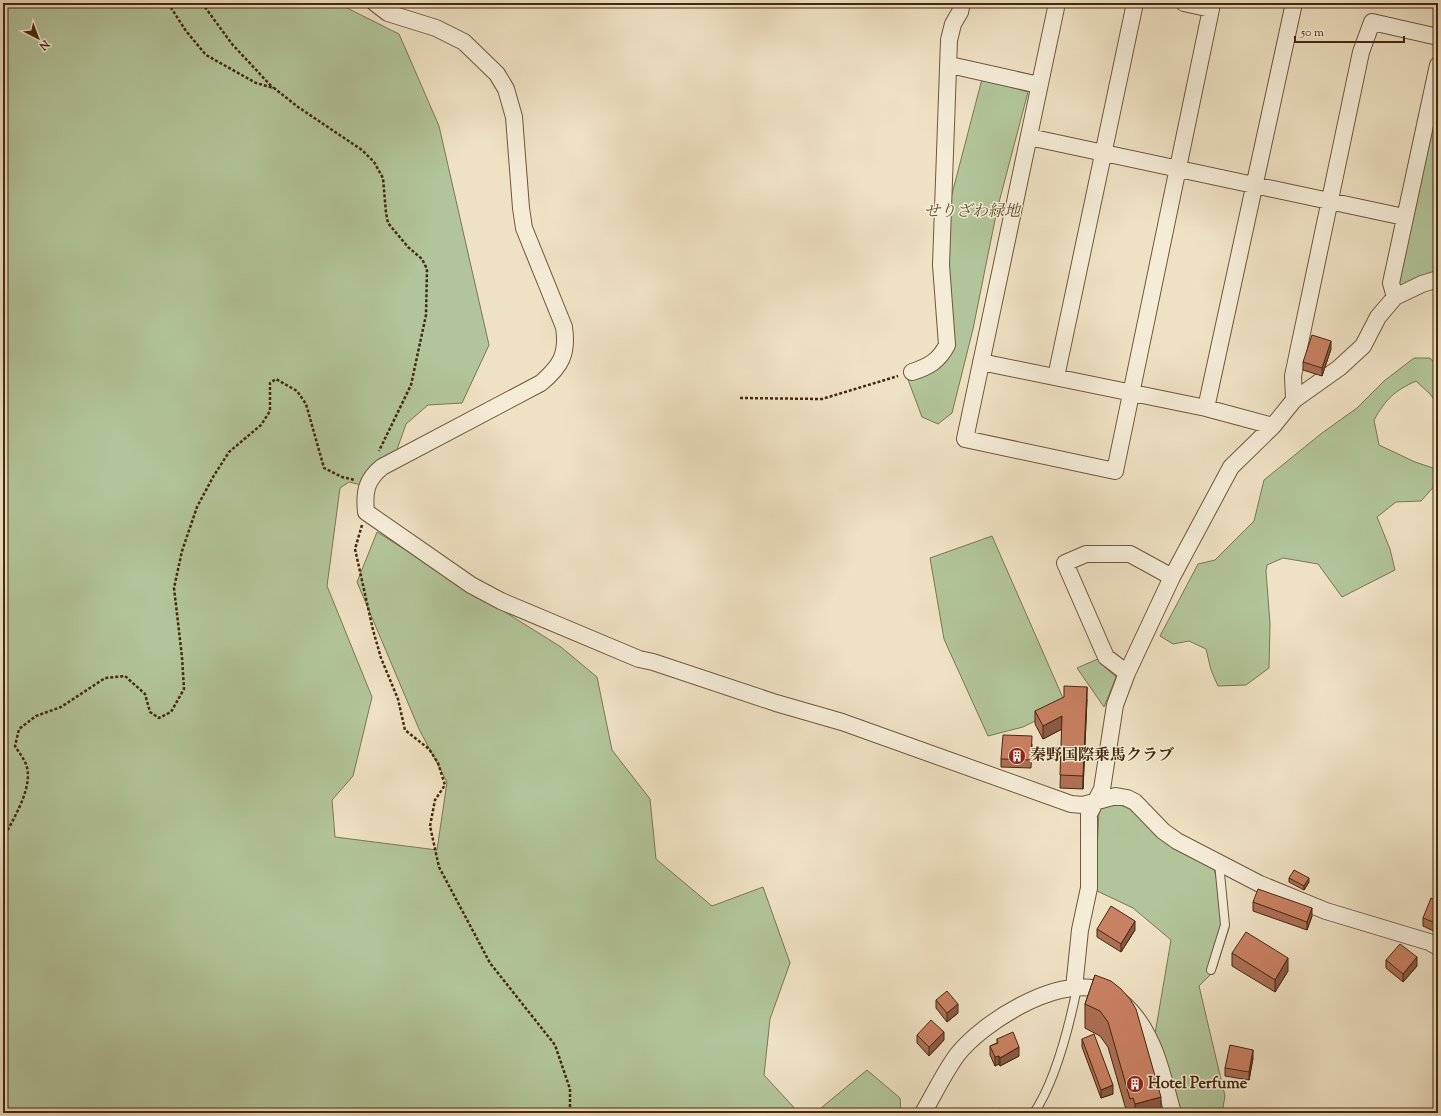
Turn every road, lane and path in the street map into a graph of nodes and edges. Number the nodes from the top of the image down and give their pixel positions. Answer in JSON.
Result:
{"nodes":[{"id":1,"x":168,"y":3,"type":"edge"},
{"id":2,"x":202,"y":3,"type":"edge"},
{"id":3,"x":375,"y":3,"type":"edge"},
{"id":4,"x":962,"y":3,"type":"edge"},
{"id":5,"x":1057,"y":3,"type":"edge"},
{"id":6,"x":1135,"y":3,"type":"edge"},
{"id":7,"x":1184,"y":3,"type":"edge"},
{"id":8,"x":1294,"y":3,"type":"edge"},
{"id":9,"x":1438,"y":37,"type":"edge"},
{"id":10,"x":950,"y":65,"type":"junction"},
{"id":11,"x":1438,"y":65,"type":"edge"},
{"id":12,"x":1039,"y":85,"type":"junction"},
{"id":13,"x":274,"y":88,"type":"junction"},
{"id":14,"x":1029,"y":137,"type":"junction"},
{"id":15,"x":1103,"y":153,"type":"junction"},
{"id":16,"x":1178,"y":168,"type":"junction"},
{"id":17,"x":1254,"y":184,"type":"junction"},
{"id":18,"x":1330,"y":200,"type":"junction"},
{"id":19,"x":1404,"y":217,"type":"junction"},
{"id":20,"x":1438,"y":279,"type":"edge"},
{"id":21,"x":1395,"y":297,"type":"junction"},
{"id":22,"x":981,"y":362,"type":"junction"},
{"id":23,"x":912,"y":372,"type":"joint"},
{"id":24,"x":1056,"y":377,"type":"junction"},
{"id":25,"x":1132,"y":394,"type":"junction"},
{"id":26,"x":740,"y":398,"type":"dead end"},
{"id":27,"x":1294,"y":400,"type":"junction"},
{"id":28,"x":1206,"y":408,"type":"junction"},
{"id":29,"x":1273,"y":426,"type":"junction"},
{"id":30,"x":370,"y":479,"type":"junction"},
{"id":31,"x":366,"y":512,"type":"junction"},
{"id":32,"x":1172,"y":577,"type":"junction"},
{"id":33,"x":1127,"y":672,"type":"junction"},
{"id":34,"x":1096,"y":801,"type":"junction"},
{"id":35,"x":3,"y":839,"type":"edge"},
{"id":36,"x":1219,"y":862,"type":"junction"},
{"id":37,"x":1438,"y":947,"type":"edge"},
{"id":38,"x":1211,"y":970,"type":"dead end"},
{"id":39,"x":1076,"y":988,"type":"junction"},
{"id":40,"x":570,"y":1113,"type":"edge"},
{"id":41,"x":923,"y":1113,"type":"edge"},
{"id":42,"x":1034,"y":1113,"type":"edge"},
{"id":43,"x":1173,"y":1113,"type":"edge"}],
"edges":[{"from":1,"to":13,"type":"path"},
{"from":2,"to":13,"type":"path"},
{"from":3,"to":30,"type":"street"},
{"from":4,"to":10,"type":"street"},
{"from":5,"to":12,"type":"street"},
{"from":6,"to":15,"type":"street"},
{"from":7,"to":16,"type":"street"},
{"from":8,"to":17,"type":"street"},
{"from":9,"to":18,"type":"street"},
{"from":10,"to":12,"type":"street"},
{"from":10,"to":23,"type":"street"},
{"from":11,"to":19,"type":"street"},
{"from":12,"to":14,"type":"street"},
{"from":13,"to":30,"type":"path"},
{"from":14,"to":15,"type":"street"},
{"from":14,"to":22,"type":"street"},
{"from":15,"to":16,"type":"street"},
{"from":15,"to":24,"type":"street"},
{"from":16,"to":17,"type":"street"},
{"from":16,"to":25,"type":"street"},
{"from":17,"to":18,"type":"street"},
{"from":17,"to":28,"type":"street"},
{"from":18,"to":19,"type":"street"},
{"from":18,"to":27,"type":"street"},
{"from":19,"to":21,"type":"street"},
{"from":20,"to":21,"type":"street"},
{"from":21,"to":27,"type":"street"},
{"from":22,"to":24,"type":"street"},
{"from":22,"to":25,"type":"street"},
{"from":23,"to":26,"type":"path"},
{"from":24,"to":25,"type":"street"},
{"from":25,"to":28,"type":"street"},
{"from":27,"to":29,"type":"street"},
{"from":28,"to":29,"type":"street"},
{"from":29,"to":32,"type":"street"},
{"from":30,"to":31,"type":"street"},
{"from":30,"to":35,"type":"path"},
{"from":31,"to":34,"type":"street"},
{"from":31,"to":40,"type":"path"},
{"from":32,"to":33,"type":"street"},
{"from":32,"to":33,"type":"street"},
{"from":33,"to":34,"type":"street"},
{"from":34,"to":36,"type":"street"},
{"from":34,"to":39,"type":"street"},
{"from":36,"to":37,"type":"street"},
{"from":36,"to":38,"type":"lane"},
{"from":39,"to":41,"type":"street"},
{"from":39,"to":42,"type":"lane"},
{"from":39,"to":43,"type":"street"}]}
